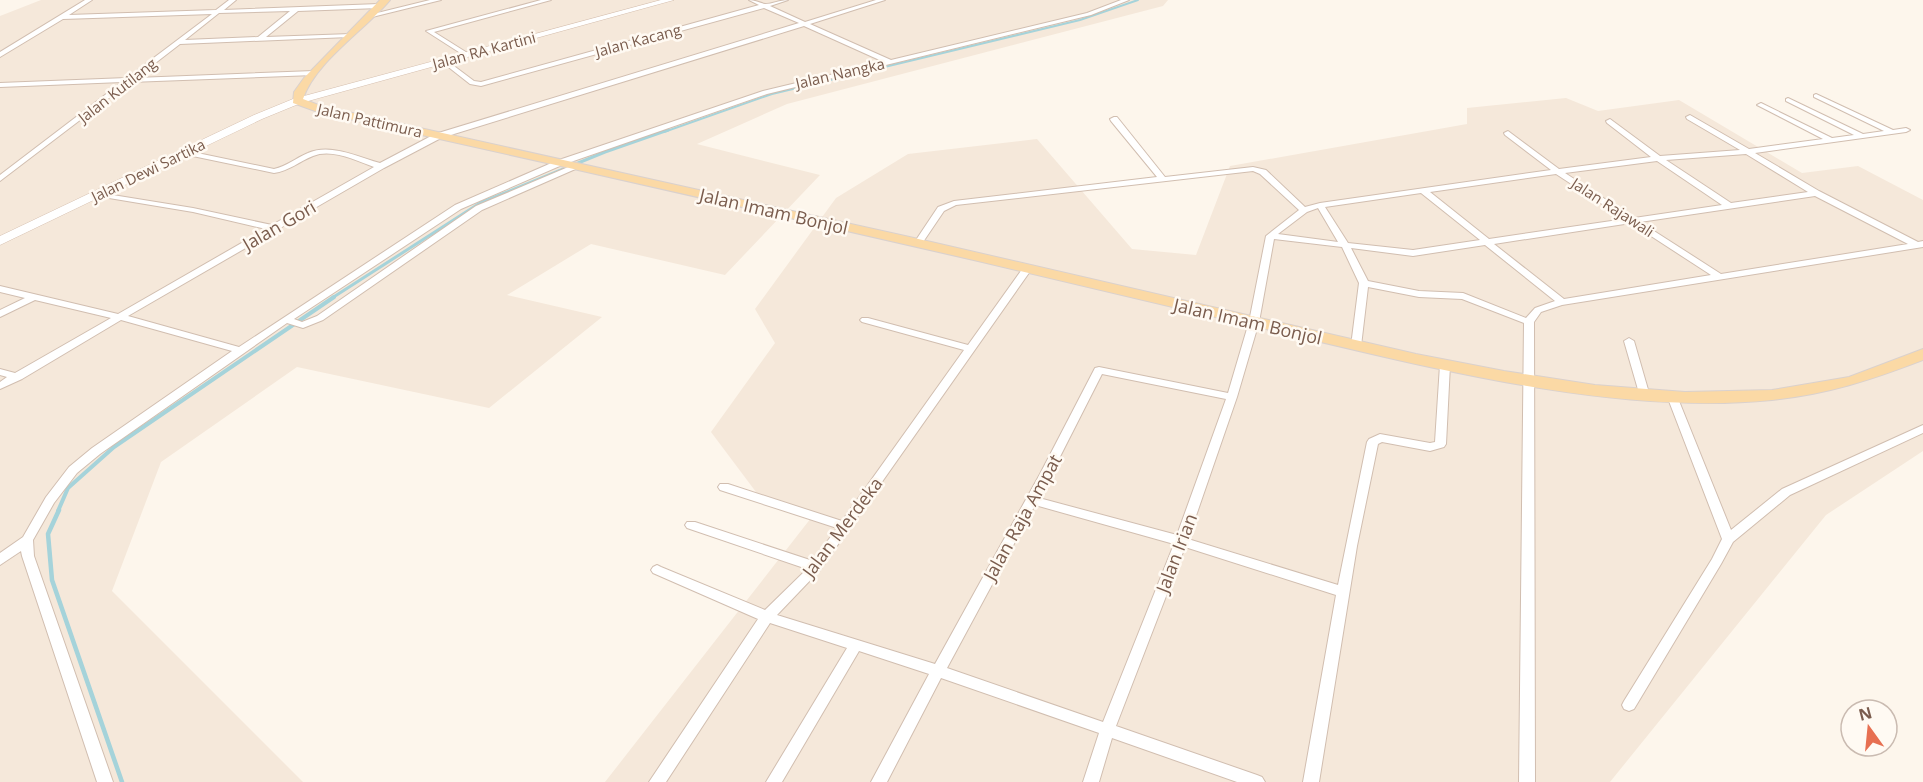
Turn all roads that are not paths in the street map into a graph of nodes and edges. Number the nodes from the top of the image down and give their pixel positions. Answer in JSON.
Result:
{"nodes":[{"id":1,"x":89,"y":0,"type":"edge"},
{"id":2,"x":233,"y":0,"type":"edge"},
{"id":3,"x":438,"y":0,"type":"edge"},
{"id":4,"x":548,"y":0,"type":"edge"},
{"id":5,"x":670,"y":0,"type":"edge"},
{"id":6,"x":752,"y":0,"type":"edge"},
{"id":7,"x":785,"y":0,"type":"edge"},
{"id":8,"x":882,"y":0,"type":"edge"},
{"id":9,"x":1126,"y":0,"type":"edge"},
{"id":10,"x":382,"y":3,"type":"edge"},
{"id":11,"x":765,"y":6,"type":"junction"},
{"id":12,"x":295,"y":9,"type":"junction"},
{"id":13,"x":218,"y":12,"type":"junction"},
{"id":14,"x":368,"y":16,"type":"junction"},
{"id":15,"x":62,"y":17,"type":"junction"},
{"id":16,"x":806,"y":22,"type":"junction"},
{"id":17,"x":349,"y":35,"type":"junction"},
{"id":18,"x":259,"y":39,"type":"junction"},
{"id":19,"x":179,"y":42,"type":"junction"},
{"id":20,"x":0,"y":55,"type":"edge"},
{"id":21,"x":468,"y":55,"type":"junction"},
{"id":22,"x":444,"y":61,"type":"junction"},
{"id":23,"x":890,"y":62,"type":"junction"},
{"id":24,"x":314,"y":74,"type":"junction"},
{"id":25,"x":130,"y":80,"type":"junction"},
{"id":26,"x":0,"y":85,"type":"edge"},
{"id":27,"x":1816,"y":96,"type":"dead end"},
{"id":28,"x":1788,"y":100,"type":"dead end"},
{"id":29,"x":297,"y":101,"type":"junction"},
{"id":30,"x":1761,"y":105,"type":"dead end"},
{"id":31,"x":1690,"y":117,"type":"dead end"},
{"id":32,"x":1114,"y":119,"type":"dead end"},
{"id":33,"x":1610,"y":121,"type":"dead end"},
{"id":34,"x":1906,"y":130,"type":"dead end"},
{"id":35,"x":1892,"y":132,"type":"junction"},
{"id":36,"x":1508,"y":133,"type":"dead end"},
{"id":37,"x":438,"y":136,"type":"junction"},
{"id":38,"x":1863,"y":136,"type":"junction"},
{"id":39,"x":1832,"y":141,"type":"junction"},
{"id":40,"x":186,"y":152,"type":"junction"},
{"id":41,"x":1747,"y":152,"type":"junction"},
{"id":42,"x":1658,"y":159,"type":"junction"},
{"id":43,"x":560,"y":163,"type":"junction"},
{"id":44,"x":381,"y":166,"type":"junction"},
{"id":45,"x":576,"y":167,"type":"junction"},
{"id":46,"x":4,"y":172,"type":"edge"},
{"id":47,"x":1558,"y":172,"type":"junction"},
{"id":48,"x":1162,"y":178,"type":"junction"},
{"id":49,"x":0,"y":179,"type":"edge"},
{"id":50,"x":1423,"y":191,"type":"junction"},
{"id":51,"x":1816,"y":193,"type":"junction"},
{"id":52,"x":97,"y":194,"type":"junction"},
{"id":53,"x":1320,"y":205,"type":"junction"},
{"id":54,"x":1728,"y":205,"type":"junction"},
{"id":55,"x":1304,"y":210,"type":"junction"},
{"id":56,"x":1631,"y":219,"type":"junction"},
{"id":57,"x":274,"y":228,"type":"junction"},
{"id":58,"x":1270,"y":236,"type":"junction"},
{"id":59,"x":0,"y":241,"type":"edge"},
{"id":60,"x":918,"y":243,"type":"junction"},
{"id":61,"x":1486,"y":243,"type":"junction"},
{"id":62,"x":1345,"y":245,"type":"junction"},
{"id":63,"x":1921,"y":246,"type":"edge"},
{"id":64,"x":1026,"y":270,"type":"junction"},
{"id":65,"x":1720,"y":277,"type":"junction"},
{"id":66,"x":1364,"y":283,"type":"junction"},
{"id":67,"x":0,"y":289,"type":"edge"},
{"id":68,"x":33,"y":297,"type":"junction"},
{"id":69,"x":1562,"y":302,"type":"junction"},
{"id":70,"x":0,"y":314,"type":"edge"},
{"id":71,"x":121,"y":317,"type":"junction"},
{"id":72,"x":866,"y":320,"type":"dead end"},
{"id":73,"x":290,"y":322,"type":"junction"},
{"id":74,"x":1254,"y":322,"type":"junction"},
{"id":75,"x":1529,"y":322,"type":"junction"},
{"id":76,"x":1629,"y":342,"type":"dead end"},
{"id":77,"x":1356,"y":346,"type":"junction"},
{"id":78,"x":970,"y":349,"type":"junction"},
{"id":79,"x":240,"y":350,"type":"junction"},
{"id":80,"x":1923,"y":354,"type":"edge"},
{"id":81,"x":1445,"y":365,"type":"junction"},
{"id":82,"x":0,"y":372,"type":"edge"},
{"id":83,"x":18,"y":377,"type":"junction"},
{"id":84,"x":1529,"y":382,"type":"junction"},
{"id":85,"x":0,"y":386,"type":"edge"},
{"id":86,"x":1644,"y":393,"type":"junction"},
{"id":87,"x":1672,"y":396,"type":"junction"},
{"id":88,"x":1232,"y":397,"type":"junction"},
{"id":89,"x":1923,"y":429,"type":"edge"},
{"id":90,"x":724,"y":487,"type":"dead end"},
{"id":91,"x":1032,"y":500,"type":"junction"},
{"id":92,"x":691,"y":525,"type":"dead end"},
{"id":93,"x":845,"y":526,"type":"junction"},
{"id":94,"x":1728,"y":539,"type":"junction"},
{"id":95,"x":27,"y":540,"type":"junction"},
{"id":96,"x":1181,"y":541,"type":"junction"},
{"id":97,"x":0,"y":547,"type":"edge"},
{"id":98,"x":14,"y":550,"type":"junction"},
{"id":99,"x":0,"y":560,"type":"edge"},
{"id":100,"x":816,"y":567,"type":"junction"},
{"id":101,"x":657,"y":570,"type":"dead end"},
{"id":102,"x":1343,"y":592,"type":"junction"},
{"id":103,"x":767,"y":617,"type":"junction"},
{"id":104,"x":855,"y":646,"type":"junction"},
{"id":105,"x":936,"y":670,"type":"junction"},
{"id":106,"x":1629,"y":705,"type":"dead end"},
{"id":107,"x":1107,"y":731,"type":"junction"},
{"id":108,"x":105,"y":782,"type":"edge"},
{"id":109,"x":657,"y":782,"type":"edge"},
{"id":110,"x":774,"y":782,"type":"edge"},
{"id":111,"x":879,"y":782,"type":"edge"},
{"id":112,"x":1091,"y":782,"type":"edge"},
{"id":113,"x":1257,"y":782,"type":"edge"},
{"id":114,"x":1311,"y":782,"type":"edge"},
{"id":115,"x":1527,"y":782,"type":"edge"}],
"edges":[{"from":1,"to":15,"type":"street"},
{"from":2,"to":13,"type":"street","name":"Jalan Kutilang"},
{"from":3,"to":14,"type":"street"},
{"from":4,"to":21,"type":"street"},
{"from":5,"to":21,"type":"main road","name":"Jalan RA Kartini"},
{"from":6,"to":11,"type":"street"},
{"from":7,"to":11,"type":"street","name":"Jalan Kacang"},
{"from":8,"to":16,"type":"street"},
{"from":9,"to":23,"type":"street","name":"Jalan Nangka"},
{"from":10,"to":12,"type":"street"},
{"from":10,"to":14,"type":"main road","name":"Jalan Pattimura"},
{"from":11,"to":16,"type":"street"},
{"from":11,"to":22,"type":"street","name":"Jalan Kacang"},
{"from":12,"to":13,"type":"street"},
{"from":12,"to":18,"type":"street"},
{"from":13,"to":15,"type":"street"},
{"from":13,"to":19,"type":"street","name":"Jalan Kutilang"},
{"from":14,"to":17,"type":"main road","name":"Jalan Pattimura"},
{"from":15,"to":20,"type":"street"},
{"from":16,"to":23,"type":"street"},
{"from":16,"to":37,"type":"street"},
{"from":17,"to":18,"type":"street"},
{"from":17,"to":24,"type":"main road","name":"Jalan Pattimura"},
{"from":18,"to":19,"type":"street"},
{"from":19,"to":25,"type":"street","name":"Jalan Kutilang"},
{"from":21,"to":22,"type":"main road","name":"Jalan RA Kartini"},
{"from":22,"to":29,"type":"main road","name":"Jalan RA Kartini"},
{"from":23,"to":43,"type":"street","name":"Jalan Nangka"},
{"from":24,"to":25,"type":"street"},
{"from":24,"to":29,"type":"main road","name":"Jalan Pattimura"},
{"from":25,"to":26,"type":"street"},
{"from":25,"to":46,"type":"street","name":"Jalan Kutilang"},
{"from":27,"to":35,"type":"street"},
{"from":28,"to":38,"type":"street"},
{"from":29,"to":37,"type":"main road","name":"Jalan Pattimura"},
{"from":29,"to":40,"type":"main road","name":"Jalan Dewi Sartika"},
{"from":30,"to":39,"type":"street"},
{"from":31,"to":41,"type":"street"},
{"from":32,"to":48,"type":"street"},
{"from":33,"to":42,"type":"street"},
{"from":34,"to":35,"type":"street"},
{"from":35,"to":38,"type":"street"},
{"from":36,"to":47,"type":"street","name":"Jalan Rajawali"},
{"from":37,"to":43,"type":"main road","name":"Jalan Pattimura"},
{"from":37,"to":44,"type":"street","name":"Jalan Gori"},
{"from":38,"to":39,"type":"street"},
{"from":39,"to":41,"type":"street"},
{"from":40,"to":44,"type":"street"},
{"from":40,"to":52,"type":"main road","name":"Jalan Dewi Sartika"},
{"from":41,"to":42,"type":"street"},
{"from":41,"to":51,"type":"street"},
{"from":42,"to":47,"type":"street"},
{"from":42,"to":54,"type":"street"},
{"from":43,"to":45,"type":"main road","name":"Jalan Pattimura"},
{"from":43,"to":73,"type":"street","name":"Jalan Nangka"},
{"from":44,"to":57,"type":"street","name":"Jalan Gori"},
{"from":45,"to":60,"type":"main road","name":"Jalan Imam Bonjol"},
{"from":45,"to":73,"type":"street"},
{"from":46,"to":49,"type":"street","name":"Jalan Kutilang"},
{"from":47,"to":50,"type":"street"},
{"from":47,"to":56,"type":"street","name":"Jalan Rajawali"},
{"from":48,"to":55,"type":"street"},
{"from":48,"to":60,"type":"street"},
{"from":50,"to":53,"type":"street"},
{"from":50,"to":61,"type":"street"},
{"from":51,"to":54,"type":"street"},
{"from":51,"to":63,"type":"street"},
{"from":52,"to":57,"type":"street"},
{"from":52,"to":59,"type":"main road","name":"Jalan Dewi Sartika"},
{"from":53,"to":55,"type":"street"},
{"from":53,"to":62,"type":"street"},
{"from":54,"to":56,"type":"street"},
{"from":55,"to":58,"type":"street"},
{"from":56,"to":61,"type":"street"},
{"from":56,"to":65,"type":"street","name":"Jalan Rajawali"},
{"from":57,"to":71,"type":"street","name":"Jalan Gori"},
{"from":58,"to":62,"type":"street"},
{"from":58,"to":74,"type":"street","name":"Jalan Irian"},
{"from":60,"to":64,"type":"main road","name":"Jalan Imam Bonjol"},
{"from":61,"to":62,"type":"street"},
{"from":61,"to":69,"type":"street"},
{"from":62,"to":66,"type":"street"},
{"from":63,"to":65,"type":"street"},
{"from":64,"to":74,"type":"main road","name":"Jalan Imam Bonjol"},
{"from":64,"to":78,"type":"street","name":"Jalan Merdeka"},
{"from":65,"to":69,"type":"street"},
{"from":66,"to":75,"type":"street"},
{"from":66,"to":77,"type":"street"},
{"from":67,"to":68,"type":"street"},
{"from":68,"to":70,"type":"street"},
{"from":68,"to":71,"type":"street"},
{"from":69,"to":75,"type":"street"},
{"from":71,"to":79,"type":"street"},
{"from":71,"to":83,"type":"street","name":"Jalan Gori"},
{"from":72,"to":78,"type":"street"},
{"from":73,"to":79,"type":"street"},
{"from":74,"to":77,"type":"main road","name":"Jalan Imam Bonjol"},
{"from":74,"to":88,"type":"street","name":"Jalan Irian"},
{"from":75,"to":84,"type":"street"},
{"from":76,"to":86,"type":"street"},
{"from":77,"to":81,"type":"main road","name":"Jalan Imam Bonjol"},
{"from":78,"to":93,"type":"street","name":"Jalan Merdeka"},
{"from":79,"to":95,"type":"street"},
{"from":80,"to":87,"type":"main road","name":"Jalan Imam Bonjol"},
{"from":81,"to":84,"type":"main road","name":"Jalan Imam Bonjol"},
{"from":81,"to":102,"type":"street"},
{"from":82,"to":83,"type":"street"},
{"from":83,"to":85,"type":"street","name":"Jalan Gori"},
{"from":84,"to":86,"type":"main road","name":"Jalan Imam Bonjol"},
{"from":84,"to":115,"type":"street"},
{"from":86,"to":87,"type":"main road","name":"Jalan Imam Bonjol"},
{"from":87,"to":94,"type":"street"},
{"from":88,"to":91,"type":"street","name":"Jalan Raja Ampat"},
{"from":88,"to":96,"type":"street","name":"Jalan Irian"},
{"from":89,"to":94,"type":"street"},
{"from":90,"to":93,"type":"street"},
{"from":91,"to":96,"type":"street"},
{"from":91,"to":105,"type":"street","name":"Jalan Raja Ampat"},
{"from":92,"to":100,"type":"street"},
{"from":93,"to":100,"type":"street","name":"Jalan Merdeka"},
{"from":94,"to":106,"type":"street"},
{"from":95,"to":98,"type":"street"},
{"from":95,"to":108,"type":"street"},
{"from":96,"to":102,"type":"street"},
{"from":96,"to":107,"type":"street","name":"Jalan Irian"},
{"from":97,"to":98,"type":"street"},
{"from":98,"to":99,"type":"street"},
{"from":100,"to":103,"type":"street","name":"Jalan Merdeka"},
{"from":101,"to":103,"type":"street"},
{"from":102,"to":114,"type":"street"},
{"from":103,"to":104,"type":"street"},
{"from":103,"to":109,"type":"street","name":"Jalan Merdeka"},
{"from":104,"to":105,"type":"street"},
{"from":104,"to":110,"type":"street"},
{"from":105,"to":107,"type":"street"},
{"from":105,"to":111,"type":"street","name":"Jalan Raja Ampat"},
{"from":107,"to":112,"type":"street","name":"Jalan Irian"},
{"from":107,"to":113,"type":"street"}]}
